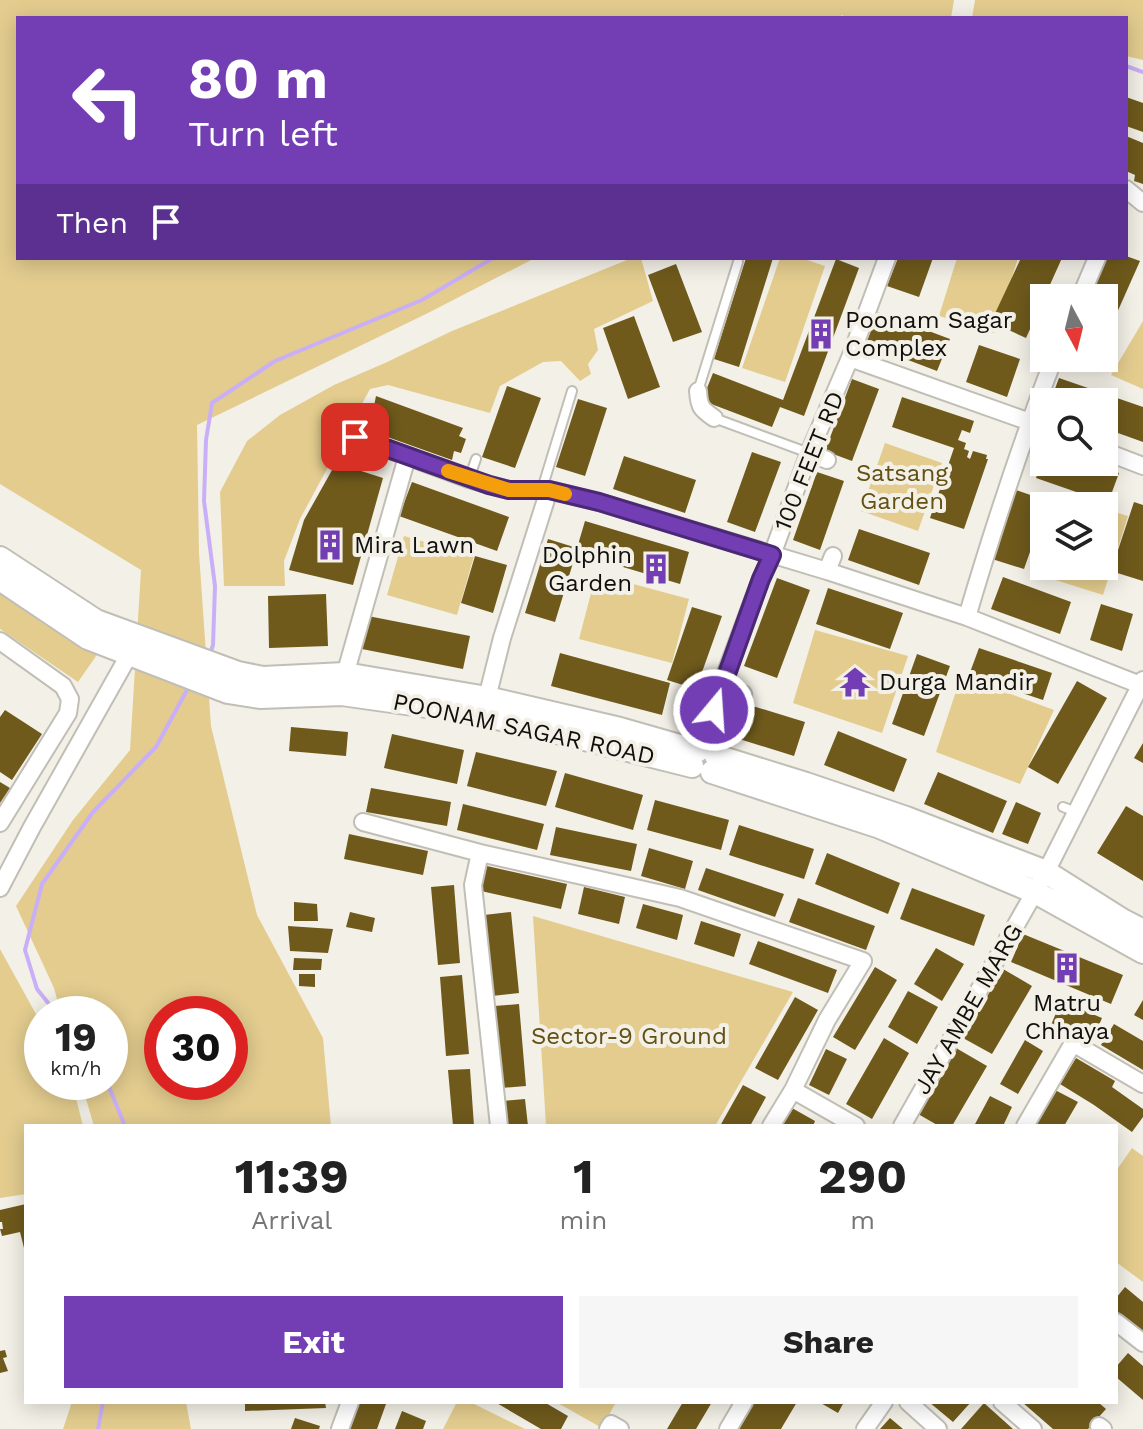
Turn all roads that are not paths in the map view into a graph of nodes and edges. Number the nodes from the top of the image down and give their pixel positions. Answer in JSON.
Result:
{"nodes":[{"id":1,"x":886,"y":260,"type":"edge"},
{"id":2,"x":1096,"y":260,"type":"edge"},
{"id":3,"x":738,"y":262,"type":"dead end"},
{"id":4,"x":1086,"y":284,"type":"edge"},
{"id":5,"x":850,"y":358,"type":"junction"},
{"id":6,"x":903,"y":378,"type":"junction"},
{"id":7,"x":572,"y":391,"type":"dead end"},
{"id":8,"x":698,"y":391,"type":"joint"},
{"id":9,"x":897,"y":396,"type":"dead end"},
{"id":10,"x":714,"y":418,"type":"joint"},
{"id":11,"x":1030,"y":423,"type":"edge"},
{"id":12,"x":355,"y":437,"type":"dead end"},
{"id":13,"x":1030,"y":440,"type":"edge"},
{"id":14,"x":809,"y":453,"type":"junction"},
{"id":15,"x":1118,"y":456,"type":"edge"},
{"id":16,"x":407,"y":457,"type":"junction"},
{"id":17,"x":476,"y":459,"type":"dead end"},
{"id":18,"x":827,"y":460,"type":"dead end"},
{"id":19,"x":1143,"y":466,"type":"edge"},
{"id":20,"x":469,"y":479,"type":"junction"},
{"id":21,"x":545,"y":490,"type":"junction"},
{"id":22,"x":772,"y":555,"type":"junction"},
{"id":23,"x":0,"y":558,"type":"edge"},
{"id":24,"x":0,"y":579,"type":"edge"},
{"id":25,"x":971,"y":625,"type":"junction"},
{"id":26,"x":0,"y":641,"type":"edge"},
{"id":27,"x":143,"y":652,"type":"junction"},
{"id":28,"x":1142,"y":683,"type":"edge"},
{"id":29,"x":343,"y":684,"type":"junction"},
{"id":30,"x":721,"y":686,"type":"junction"},
{"id":31,"x":743,"y":694,"type":"dead end"},
{"id":32,"x":487,"y":698,"type":"junction"},
{"id":33,"x":704,"y":759,"type":"junction"},
{"id":34,"x":3,"y":818,"type":"edge"},
{"id":35,"x":363,"y":822,"type":"dead end"},
{"id":36,"x":32,"y":827,"type":"junction"},
{"id":37,"x":480,"y":853,"type":"junction"},
{"id":38,"x":1040,"y":882,"type":"junction"},
{"id":39,"x":0,"y":888,"type":"edge"},
{"id":40,"x":1143,"y":931,"type":"edge"},
{"id":41,"x":1143,"y":952,"type":"edge"},
{"id":42,"x":1143,"y":1084,"type":"edge"},
{"id":43,"x":793,"y":1090,"type":"junction"},
{"id":44,"x":499,"y":1124,"type":"edge"},
{"id":45,"x":772,"y":1124,"type":"edge"},
{"id":46,"x":852,"y":1124,"type":"edge"},
{"id":47,"x":903,"y":1124,"type":"edge"},
{"id":48,"x":1026,"y":1124,"type":"edge"},
{"id":49,"x":1118,"y":1324,"type":"edge"},
{"id":50,"x":1143,"y":1343,"type":"edge"},
{"id":51,"x":349,"y":1404,"type":"edge"},
{"id":52,"x":743,"y":1404,"type":"edge"},
{"id":53,"x":883,"y":1404,"type":"edge"},
{"id":54,"x":910,"y":1404,"type":"edge"},
{"id":55,"x":1004,"y":1404,"type":"edge"},
{"id":56,"x":340,"y":1429,"type":"edge"},
{"id":57,"x":608,"y":1429,"type":"edge"},
{"id":58,"x":620,"y":1429,"type":"edge"},
{"id":59,"x":728,"y":1429,"type":"edge"},
{"id":60,"x":865,"y":1429,"type":"edge"},
{"id":61,"x":938,"y":1429,"type":"edge"},
{"id":62,"x":1033,"y":1429,"type":"edge"}],
"edges":[{"from":1,"to":5,"type":"street","name":"100 FEET RD"},
{"from":2,"to":4,"type":"street"},
{"from":3,"to":8,"type":"lane"},
{"from":5,"to":6,"type":"street"},
{"from":5,"to":14,"type":"street","name":"100 FEET RD"},
{"from":6,"to":9,"type":"street"},
{"from":6,"to":11,"type":"street"},
{"from":7,"to":21,"type":"lane"},
{"from":8,"to":10,"type":"street"},
{"from":10,"to":14,"type":"lane"},
{"from":12,"to":16,"type":"street"},
{"from":13,"to":25,"type":"street"},
{"from":14,"to":18,"type":"street"},
{"from":14,"to":22,"type":"street","name":"100 FEET RD"},
{"from":15,"to":19,"type":"street"},
{"from":16,"to":20,"type":"street"},
{"from":16,"to":29,"type":"street"},
{"from":17,"to":20,"type":"lane"},
{"from":20,"to":21,"type":"street"},
{"from":21,"to":22,"type":"street"},
{"from":21,"to":32,"type":"street"},
{"from":22,"to":25,"type":"street"},
{"from":22,"to":30,"type":"street","name":"100 FEET RD"},
{"from":23,"to":27,"type":"main road","name":"POONAM SAGAR ROAD"},
{"from":24,"to":27,"type":"main road","name":"POONAM SAGAR ROAD"},
{"from":25,"to":28,"type":"street"},
{"from":26,"to":34,"type":"street"},
{"from":27,"to":29,"type":"main road","name":"POONAM SAGAR ROAD"},
{"from":27,"to":36,"type":"street"},
{"from":28,"to":38,"type":"street","name":"JAY AMBE MARG"},
{"from":29,"to":32,"type":"main road","name":"POONAM SAGAR ROAD"},
{"from":29,"to":33,"type":"main road","name":"POONAM SAGAR ROAD"},
{"from":30,"to":31,"type":"street"},
{"from":30,"to":33,"type":"street","name":"100 FEET RD"},
{"from":32,"to":33,"type":"main road","name":"POONAM SAGAR ROAD"},
{"from":33,"to":38,"type":"main road","name":"POONAM SAGAR ROAD"},
{"from":33,"to":38,"type":"main road","name":"POONAM SAGAR ROAD"},
{"from":34,"to":36,"type":"street"},
{"from":35,"to":37,"type":"street"},
{"from":36,"to":39,"type":"street"},
{"from":37,"to":43,"type":"street"},
{"from":37,"to":44,"type":"street"},
{"from":38,"to":40,"type":"main road","name":"POONAM SAGAR ROAD"},
{"from":38,"to":41,"type":"main road","name":"POONAM SAGAR ROAD"},
{"from":38,"to":47,"type":"street","name":"JAY AMBE MARG"},
{"from":42,"to":48,"type":"street"},
{"from":43,"to":45,"type":"street"},
{"from":43,"to":46,"type":"street"},
{"from":49,"to":50,"type":"street"},
{"from":51,"to":56,"type":"street"},
{"from":52,"to":59,"type":"street"},
{"from":53,"to":60,"type":"street"},
{"from":54,"to":61,"type":"street"},
{"from":55,"to":62,"type":"street"},
{"from":57,"to":58,"type":"street"}]}
